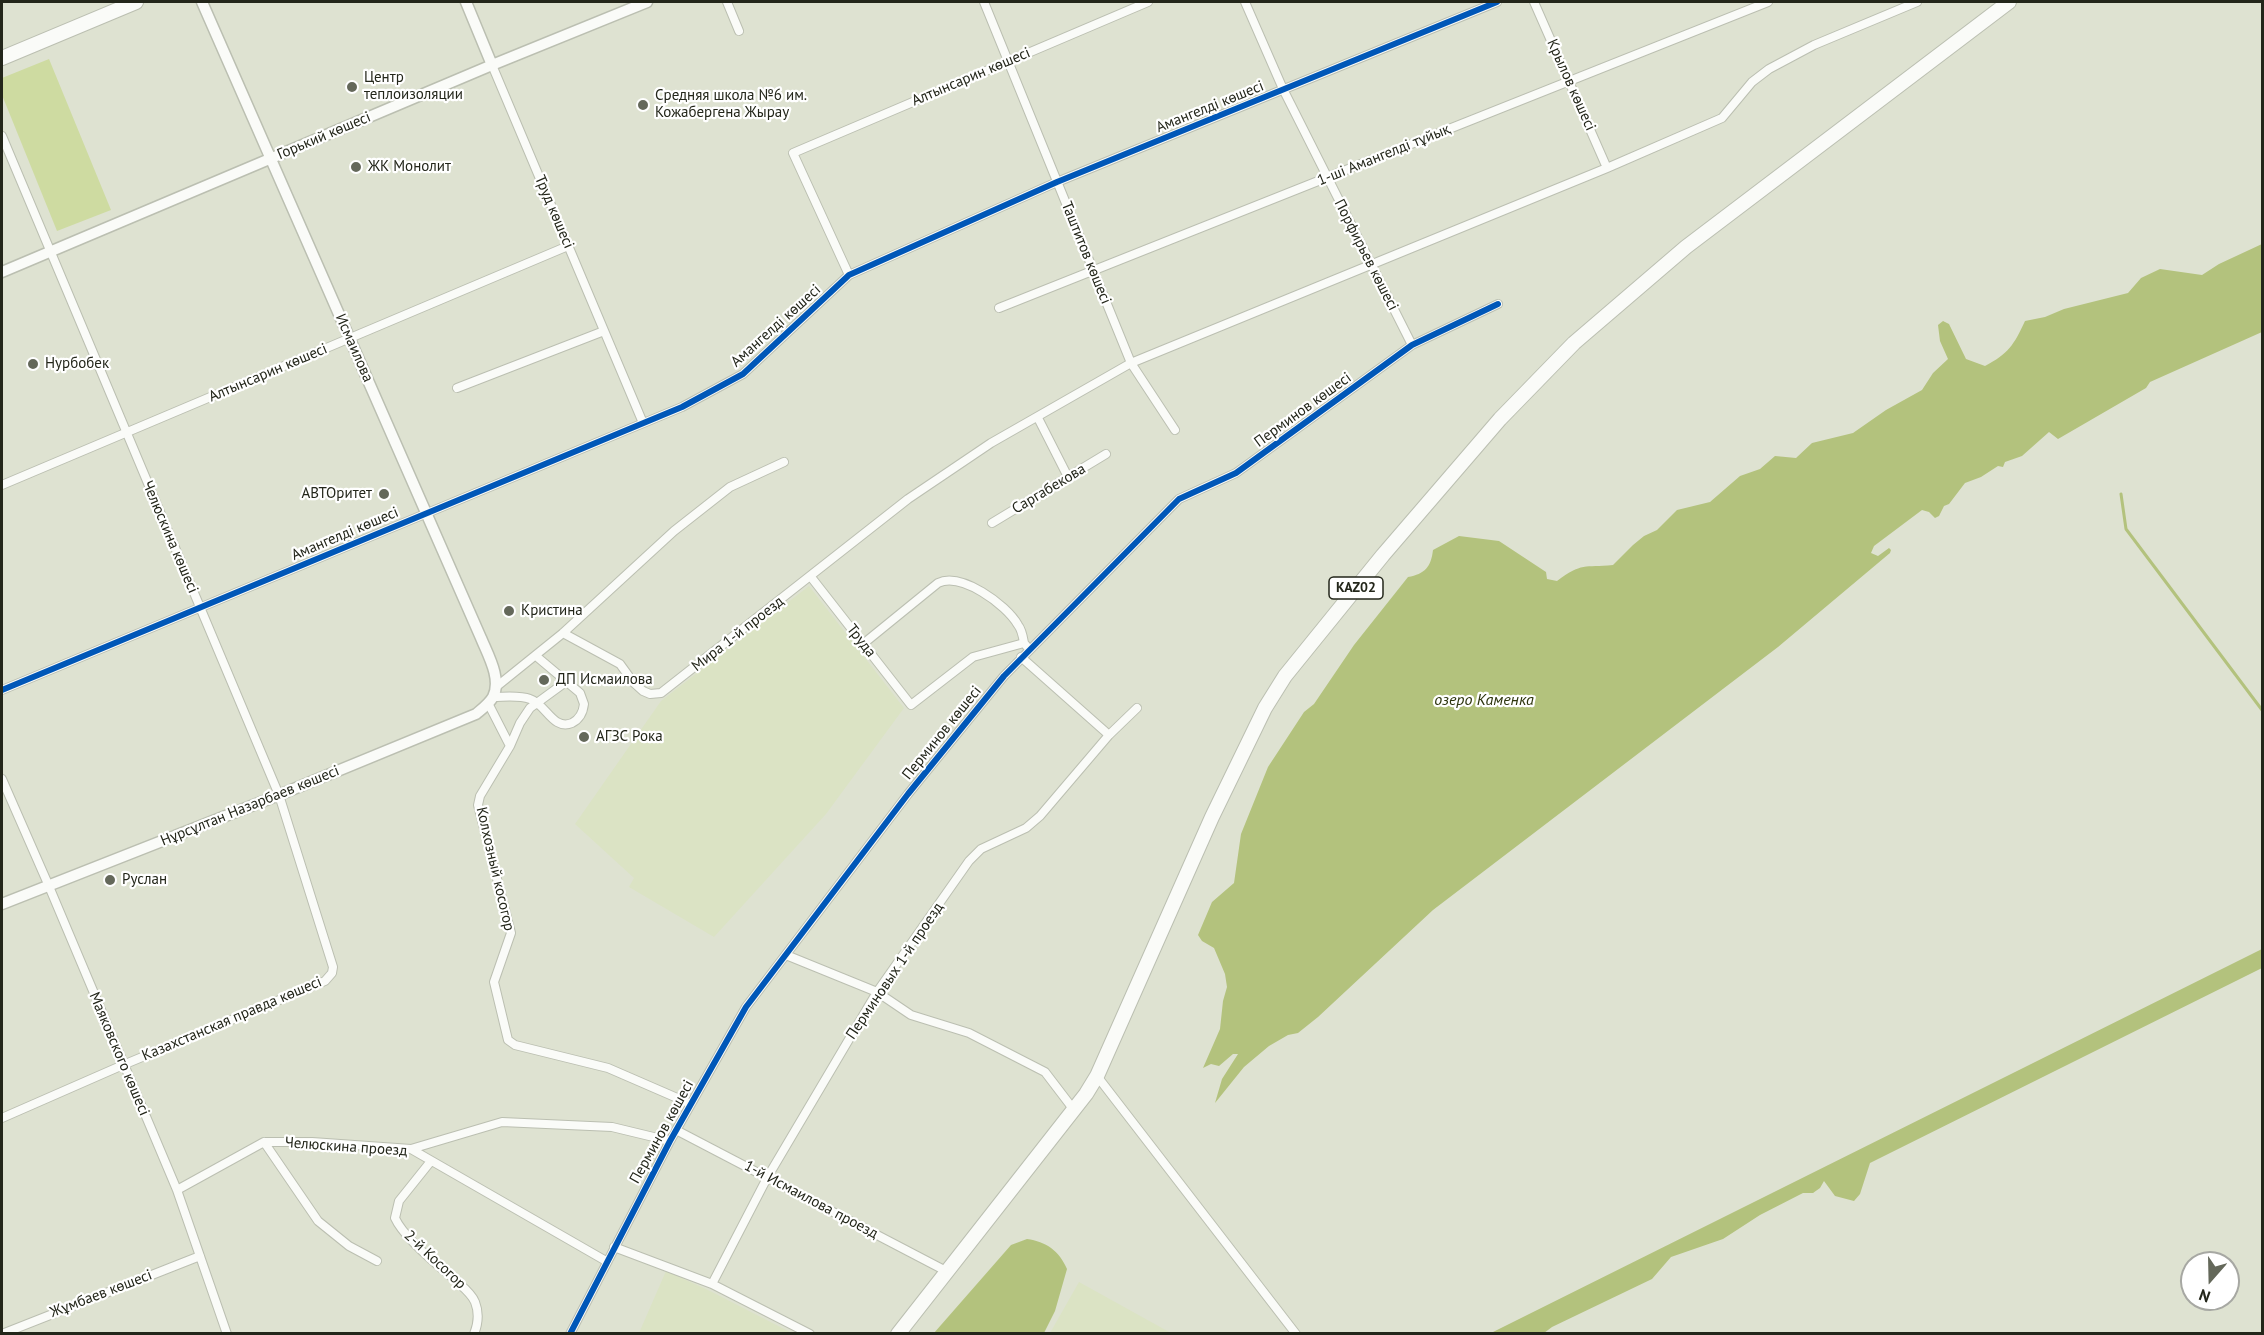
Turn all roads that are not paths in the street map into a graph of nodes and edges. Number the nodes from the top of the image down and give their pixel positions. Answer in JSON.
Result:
{"nodes":[{"id":1,"x":136,"y":2,"type":"edge"},
{"id":2,"x":202,"y":2,"type":"edge"},
{"id":3,"x":466,"y":2,"type":"edge"},
{"id":4,"x":647,"y":2,"type":"edge"},
{"id":5,"x":727,"y":2,"type":"edge"},
{"id":6,"x":984,"y":2,"type":"edge"},
{"id":7,"x":1148,"y":2,"type":"edge"},
{"id":8,"x":1245,"y":2,"type":"edge"},
{"id":9,"x":1497,"y":2,"type":"edge"},
{"id":10,"x":1534,"y":2,"type":"edge"},
{"id":11,"x":1768,"y":2,"type":"edge"},
{"id":12,"x":1917,"y":2,"type":"edge"},
{"id":13,"x":2009,"y":2,"type":"edge"},
{"id":14,"x":1752,"y":5,"type":"edge"},
{"id":15,"x":739,"y":31,"type":"dead end"},
{"id":16,"x":2,"y":58,"type":"edge"},
{"id":17,"x":1006,"y":61,"type":"junction"},
{"id":18,"x":492,"y":65,"type":"junction"},
{"id":19,"x":1569,"y":81,"type":"junction"},
{"id":20,"x":1283,"y":89,"type":"junction"},
{"id":21,"x":2,"y":136,"type":"edge"},
{"id":22,"x":271,"y":159,"type":"junction"},
{"id":23,"x":1607,"y":168,"type":"junction"},
{"id":24,"x":1327,"y":177,"type":"junction"},
{"id":25,"x":1057,"y":182,"type":"junction"},
{"id":26,"x":568,"y":246,"type":"junction"},
{"id":27,"x":50,"y":252,"type":"junction"},
{"id":28,"x":1371,"y":265,"type":"junction"},
{"id":29,"x":1093,"y":270,"type":"junction"},
{"id":30,"x":2,"y":273,"type":"edge"},
{"id":31,"x":849,"y":275,"type":"junction"},
{"id":32,"x":1498,"y":304,"type":"dead end"},
{"id":33,"x":999,"y":308,"type":"dead end"},
{"id":34,"x":604,"y":331,"type":"junction"},
{"id":35,"x":350,"y":338,"type":"junction"},
{"id":36,"x":1412,"y":345,"type":"junction"},
{"id":37,"x":1131,"y":363,"type":"junction"},
{"id":38,"x":457,"y":388,"type":"dead end"},
{"id":39,"x":1038,"y":418,"type":"junction"},
{"id":40,"x":643,"y":423,"type":"junction"},
{"id":41,"x":1175,"y":430,"type":"dead end"},
{"id":42,"x":126,"y":433,"type":"junction"},
{"id":43,"x":1106,"y":454,"type":"dead end"},
{"id":44,"x":784,"y":462,"type":"dead end"},
{"id":45,"x":1068,"y":477,"type":"junction"},
{"id":46,"x":2,"y":485,"type":"edge"},
{"id":47,"x":427,"y":513,"type":"junction"},
{"id":48,"x":992,"y":523,"type":"dead end"},
{"id":49,"x":811,"y":577,"type":"junction"},
{"id":50,"x":200,"y":608,"type":"junction"},
{"id":51,"x":563,"y":633,"type":"junction"},
{"id":52,"x":863,"y":644,"type":"junction"},
{"id":53,"x":1027,"y":646,"type":"junction"},
{"id":54,"x":536,"y":656,"type":"junction"},
{"id":55,"x":1022,"y":657,"type":"junction"},
{"id":56,"x":567,"y":681,"type":"junction"},
{"id":57,"x":2,"y":690,"type":"edge"},
{"id":58,"x":492,"y":696,"type":"junction"},
{"id":59,"x":537,"y":702,"type":"junction"},
{"id":60,"x":1137,"y":708,"type":"dead end"},
{"id":61,"x":1109,"y":735,"type":"junction"},
{"id":62,"x":510,"y":746,"type":"junction"},
{"id":63,"x":2,"y":778,"type":"edge"},
{"id":64,"x":279,"y":795,"type":"junction"},
{"id":65,"x":48,"y":884,"type":"junction"},
{"id":66,"x":2,"y":904,"type":"edge"},
{"id":67,"x":786,"y":955,"type":"junction"},
{"id":68,"x":330,"y":976,"type":"joint"},
{"id":69,"x":877,"y":992,"type":"junction"},
{"id":70,"x":123,"y":1065,"type":"junction"},
{"id":71,"x":1097,"y":1076,"type":"junction"},
{"id":72,"x":691,"y":1104,"type":"junction"},
{"id":73,"x":1074,"y":1110,"type":"junction"},
{"id":74,"x":2,"y":1119,"type":"edge"},
{"id":75,"x":676,"y":1130,"type":"junction"},
{"id":76,"x":670,"y":1141,"type":"junction"},
{"id":77,"x":264,"y":1143,"type":"junction"},
{"id":78,"x":411,"y":1149,"type":"junction"},
{"id":79,"x":431,"y":1161,"type":"junction"},
{"id":80,"x":767,"y":1178,"type":"junction"},
{"id":81,"x":177,"y":1190,"type":"junction"},
{"id":82,"x":614,"y":1246,"type":"junction"},
{"id":83,"x":200,"y":1256,"type":"junction"},
{"id":84,"x":377,"y":1261,"type":"dead end"},
{"id":85,"x":606,"y":1261,"type":"junction"},
{"id":86,"x":946,"y":1271,"type":"junction"},
{"id":87,"x":712,"y":1284,"type":"junction"},
{"id":88,"x":2,"y":1334,"type":"edge"},
{"id":89,"x":227,"y":1334,"type":"edge"},
{"id":90,"x":474,"y":1334,"type":"edge"},
{"id":91,"x":570,"y":1334,"type":"edge"},
{"id":92,"x":810,"y":1334,"type":"edge"},
{"id":93,"x":898,"y":1334,"type":"edge"},
{"id":94,"x":1296,"y":1334,"type":"edge"}],
"edges":[{"from":1,"to":16,"type":"main road"},
{"from":2,"to":22,"type":"street","name":"Исмаилова"},
{"from":3,"to":18,"type":"street","name":"Труд көшесі"},
{"from":4,"to":18,"type":"street","name":"Горький көшесі"},
{"from":5,"to":15,"type":"street"},
{"from":6,"to":17,"type":"street","name":"Таштитов көшесі"},
{"from":7,"to":17,"type":"street","name":"Алтынсарин көшесі"},
{"from":8,"to":20,"type":"street","name":"Порфирьев көшесі"},
{"from":9,"to":20,"type":"street","name":"Амангелді көшесі"},
{"from":10,"to":19,"type":"street","name":"Крылов көшесі"},
{"from":11,"to":14,"type":"street","name":"1-ші Амангелді тұйық"},
{"from":12,"to":23,"type":"street"},
{"from":13,"to":71,"type":"main road","number":"KAZ02"},
{"from":14,"to":19,"type":"street","name":"1-ші Амангелді тұйық"},
{"from":17,"to":25,"type":"street","name":"Таштитов көшесі"},
{"from":17,"to":31,"type":"street","name":"Алтынсарин көшесі"},
{"from":18,"to":22,"type":"street","name":"Горький көшесі"},
{"from":18,"to":26,"type":"street","name":"Труд көшесі"},
{"from":19,"to":23,"type":"street","name":"Крылов көшесі"},
{"from":19,"to":24,"type":"street","name":"1-ші Амангелді тұйық"},
{"from":20,"to":24,"type":"street","name":"Порфирьев көшесі"},
{"from":20,"to":25,"type":"street","name":"Амангелді көшесі"},
{"from":21,"to":27,"type":"street","name":"Челюскина көшесі"},
{"from":22,"to":27,"type":"street","name":"Горький көшесі"},
{"from":22,"to":35,"type":"street","name":"Исмаилова"},
{"from":23,"to":28,"type":"street"},
{"from":24,"to":28,"type":"street","name":"Порфирьев көшесі"},
{"from":24,"to":29,"type":"street","name":"1-ші Амангелді тұйық"},
{"from":25,"to":29,"type":"street","name":"Таштитов көшесі"},
{"from":25,"to":31,"type":"street","name":"Амангелді көшесі"},
{"from":26,"to":34,"type":"street","name":"Труд көшесі"},
{"from":26,"to":35,"type":"street","name":"Алтынсарин көшесі"},
{"from":27,"to":30,"type":"street","name":"Горький көшесі"},
{"from":27,"to":42,"type":"street","name":"Челюскина көшесі"},
{"from":28,"to":36,"type":"street","name":"Порфирьев көшесі"},
{"from":28,"to":37,"type":"street"},
{"from":29,"to":33,"type":"street","name":"1-ші Амангелді тұйық"},
{"from":29,"to":37,"type":"street","name":"Таштитов көшесі"},
{"from":31,"to":40,"type":"street","name":"Амангелді көшесі"},
{"from":32,"to":36,"type":"street","name":"Перминов көшесі"},
{"from":34,"to":38,"type":"street"},
{"from":34,"to":40,"type":"street","name":"Труд көшесі"},
{"from":35,"to":42,"type":"street","name":"Алтынсарин көшесі"},
{"from":35,"to":47,"type":"street","name":"Исмаилова"},
{"from":36,"to":53,"type":"street","name":"Перминов көшесі"},
{"from":37,"to":39,"type":"street"},
{"from":37,"to":41,"type":"street","name":"Таштитов көшесі"},
{"from":39,"to":45,"type":"street"},
{"from":39,"to":49,"type":"street","name":"Мира 1-й проезд"},
{"from":40,"to":47,"type":"street","name":"Амангелді көшесі"},
{"from":42,"to":46,"type":"street","name":"Алтынсарин көшесі"},
{"from":42,"to":50,"type":"street","name":"Челюскина көшесі"},
{"from":43,"to":45,"type":"street","name":"Саргабекова"},
{"from":44,"to":51,"type":"street","name":"Нұрсұлтан Назарбаев көшесі"},
{"from":45,"to":48,"type":"street","name":"Саргабекова"},
{"from":47,"to":50,"type":"street","name":"Амангелді көшесі"},
{"from":47,"to":58,"type":"street","name":"Исмаилова"},
{"from":49,"to":51,"type":"street","name":"Мира 1-й проезд"},
{"from":49,"to":52,"type":"street","name":"Труда"},
{"from":50,"to":57,"type":"street","name":"Амангелді көшесі"},
{"from":50,"to":64,"type":"street","name":"Челюскина көшесі"},
{"from":51,"to":54,"type":"street","name":"Нұрсұлтан Назарбаев көшесі"},
{"from":52,"to":53,"type":"street","name":"Труда"},
{"from":52,"to":53,"type":"street"},
{"from":53,"to":55,"type":"street","name":"Перминов көшесі"},
{"from":54,"to":56,"type":"street"},
{"from":54,"to":58,"type":"street","name":"Нұрсұлтан Назарбаев көшесі"},
{"from":55,"to":61,"type":"street"},
{"from":55,"to":67,"type":"street","name":"Перминов көшесі"},
{"from":56,"to":59,"type":"street"},
{"from":56,"to":59,"type":"street"},
{"from":58,"to":59,"type":"street"},
{"from":58,"to":62,"type":"street"},
{"from":58,"to":64,"type":"street","name":"Нұрсұлтан Назарбаев көшесі"},
{"from":59,"to":62,"type":"street","name":"Колхозный косогор"},
{"from":60,"to":61,"type":"street","name":"Перминовых 1-й проезд"},
{"from":61,"to":69,"type":"street","name":"Перминовых 1-й проезд"},
{"from":62,"to":72,"type":"street","name":"Колхозный косогор"},
{"from":63,"to":65,"type":"street","name":"Маяковского көшесі"},
{"from":64,"to":65,"type":"street","name":"Нұрсұлтан Назарбаев көшесі"},
{"from":64,"to":68,"type":"street","name":"Челюскина көшесі"},
{"from":65,"to":66,"type":"street","name":"Нұрсұлтан Назарбаев көшесі"},
{"from":65,"to":70,"type":"street","name":"Маяковского көшесі"},
{"from":67,"to":69,"type":"street"},
{"from":67,"to":72,"type":"street","name":"Перминов көшесі"},
{"from":68,"to":70,"type":"street","name":"Казахстанская правда көшесі"},
{"from":69,"to":73,"type":"street"},
{"from":69,"to":80,"type":"street","name":"Перминовых 1-й проезд"},
{"from":70,"to":74,"type":"street","name":"Казахстанская правда көшесі"},
{"from":70,"to":81,"type":"street","name":"Маяковского көшесі"},
{"from":71,"to":73,"type":"main road","number":"KAZ02"},
{"from":71,"to":94,"type":"street"},
{"from":72,"to":75,"type":"street","name":"Перминов көшесі"},
{"from":73,"to":86,"type":"main road","number":"KAZ02"},
{"from":75,"to":76,"type":"street","name":"Перминов көшесі"},
{"from":75,"to":80,"type":"street","name":"1-й Исмаилова проезд"},
{"from":76,"to":78,"type":"street"},
{"from":76,"to":82,"type":"street","name":"Перминов көшесі"},
{"from":77,"to":78,"type":"street","name":"Челюскина проезд"},
{"from":77,"to":81,"type":"street","name":"Челюскина проезд"},
{"from":77,"to":84,"type":"street"},
{"from":78,"to":79,"type":"street","name":"Челюскина проезд"},
{"from":79,"to":85,"type":"street","name":"Челюскина проезд"},
{"from":79,"to":90,"type":"street","name":"2-й Косогор"},
{"from":80,"to":86,"type":"street","name":"1-й Исмаилова проезд"},
{"from":80,"to":87,"type":"street","name":"Перминовых 1-й проезд"},
{"from":81,"to":83,"type":"street","name":"Маяковского көшесі"},
{"from":82,"to":85,"type":"street","name":"Перминов көшесі"},
{"from":82,"to":87,"type":"street"},
{"from":83,"to":88,"type":"street","name":"Жұмбаев көшесі"},
{"from":83,"to":89,"type":"street","name":"Маяковского көшесі"},
{"from":85,"to":91,"type":"street","name":"Перминов көшесі"},
{"from":86,"to":93,"type":"main road","number":"KAZ02"},
{"from":87,"to":92,"type":"street"}]}
